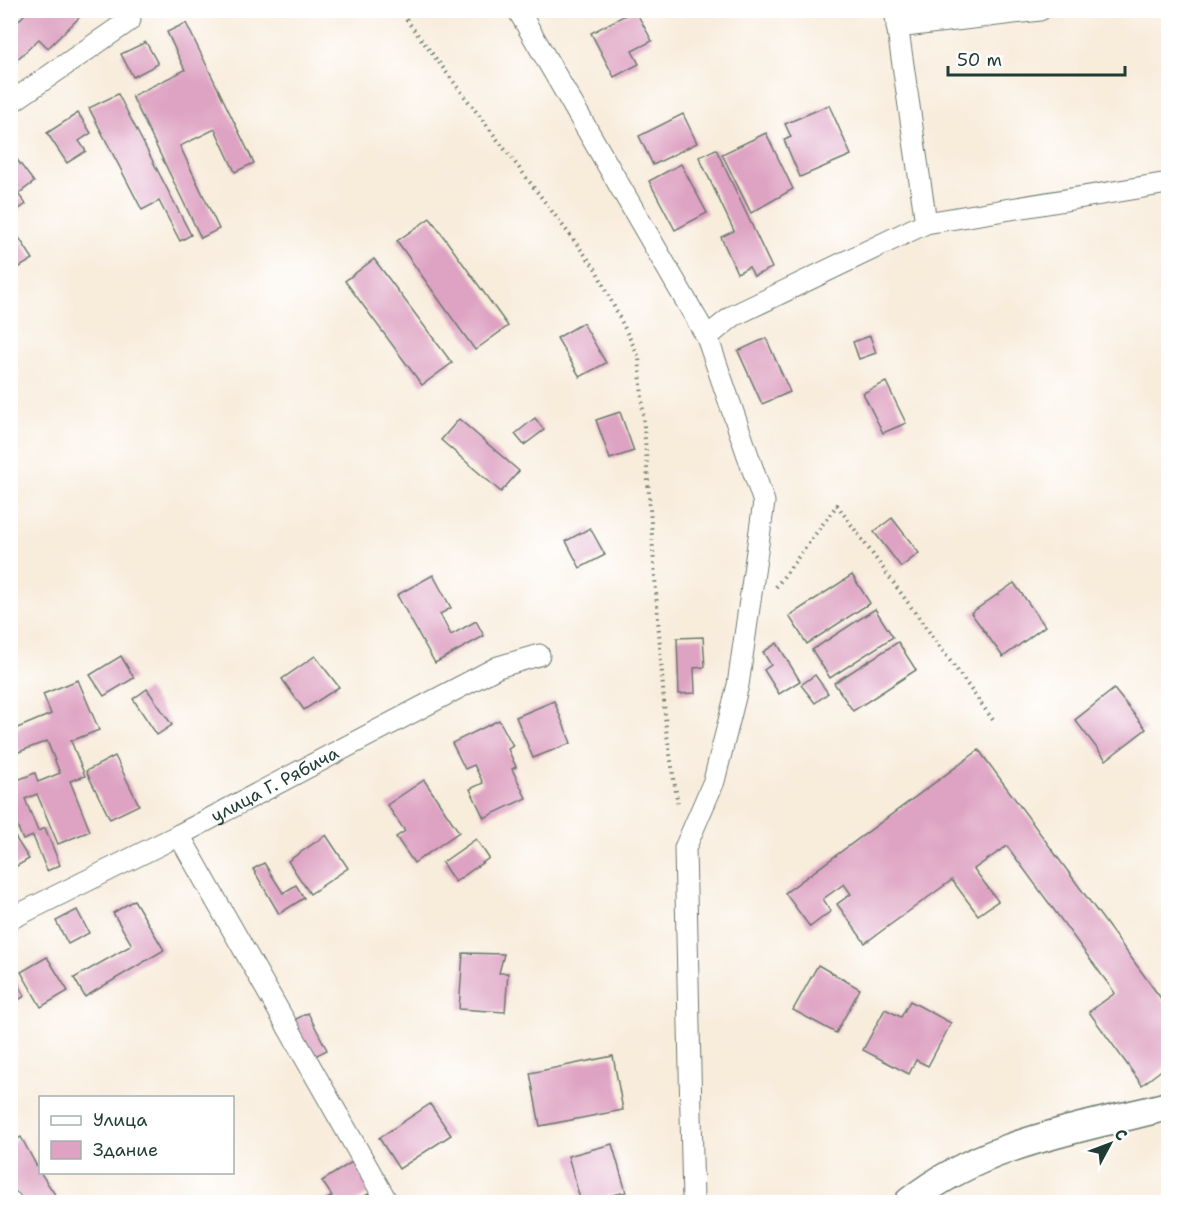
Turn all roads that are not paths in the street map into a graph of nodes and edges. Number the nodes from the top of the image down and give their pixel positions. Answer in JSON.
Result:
{"nodes":[{"id":1,"x":518,"y":10,"type":"edge"},
{"id":2,"x":1040,"y":10,"type":"edge"},
{"id":3,"x":127,"y":16,"type":"edge"},
{"id":4,"x":896,"y":19,"type":"edge"},
{"id":5,"x":10,"y":103,"type":"edge"},
{"id":6,"x":1168,"y":183,"type":"edge"},
{"id":7,"x":926,"y":224,"type":"junction"},
{"id":8,"x":707,"y":337,"type":"junction"},
{"id":9,"x":539,"y":654,"type":"dead end"},
{"id":10,"x":179,"y":835,"type":"junction"},
{"id":11,"x":10,"y":918,"type":"edge"},
{"id":12,"x":1168,"y":1106,"type":"edge"},
{"id":13,"x":387,"y":1203,"type":"edge"},
{"id":14,"x":693,"y":1203,"type":"edge"},
{"id":15,"x":909,"y":1203,"type":"edge"}],
"edges":[{"from":1,"to":8,"type":"street"},
{"from":2,"to":4,"type":"street"},
{"from":3,"to":5,"type":"street"},
{"from":4,"to":7,"type":"street"},
{"from":6,"to":7,"type":"street"},
{"from":7,"to":8,"type":"street"},
{"from":8,"to":14,"type":"street"},
{"from":9,"to":10,"type":"street","name":"улица Г. Рябича"},
{"from":10,"to":11,"type":"street","name":"улица Г. Рябича"},
{"from":10,"to":13,"type":"street"},
{"from":12,"to":15,"type":"street"}]}
